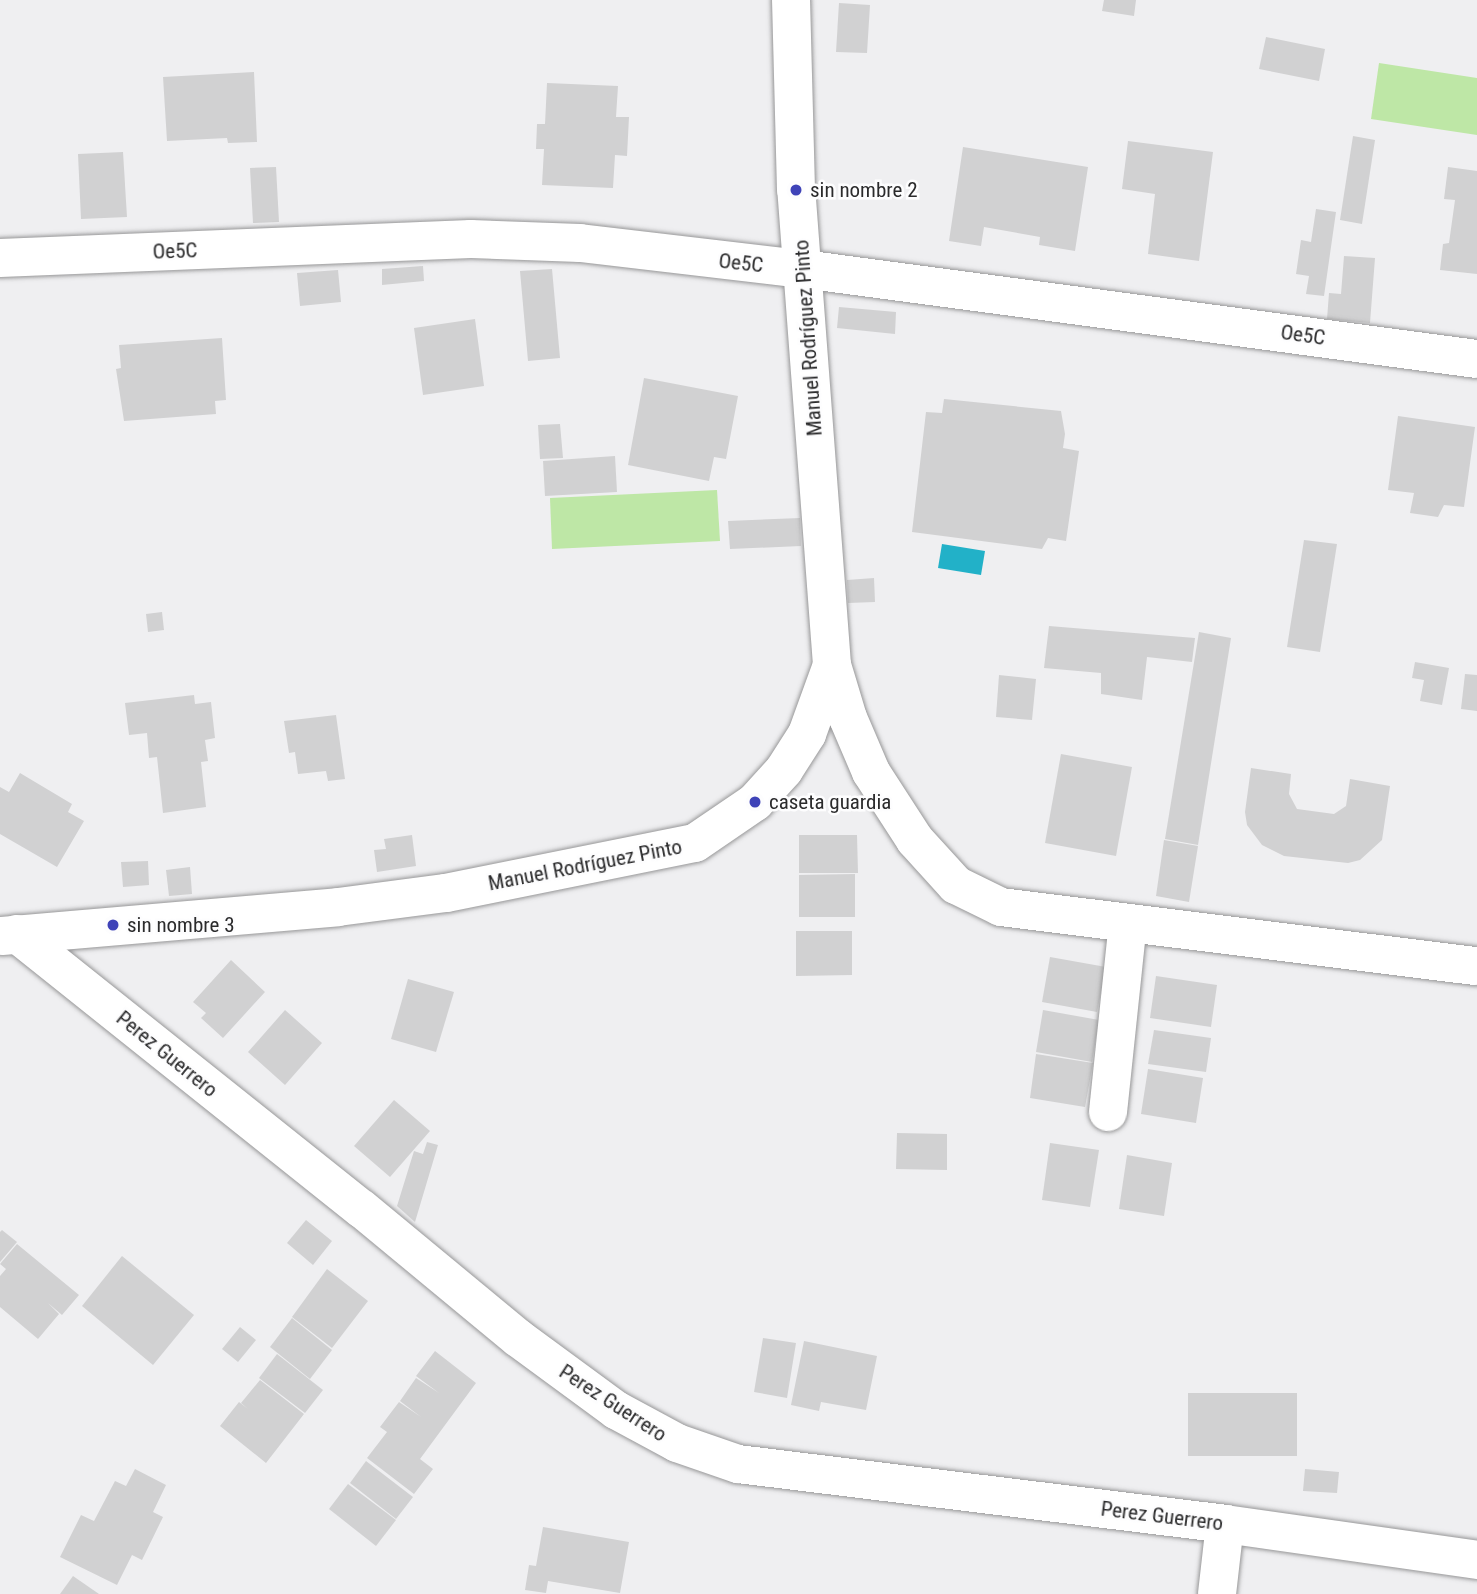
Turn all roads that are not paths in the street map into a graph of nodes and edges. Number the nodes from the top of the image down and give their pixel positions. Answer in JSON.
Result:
{"nodes":[{"id":1,"x":791,"y":0,"type":"edge"},
{"id":2,"x":0,"y":258,"type":"edge"},
{"id":3,"x":803,"y":269,"type":"junction"},
{"id":4,"x":1477,"y":359,"type":"edge"},
{"id":5,"x":832,"y":665,"type":"junction"},
{"id":6,"x":1128,"y":923,"type":"junction"},
{"id":7,"x":8,"y":935,"type":"edge"},
{"id":8,"x":1477,"y":966,"type":"edge"},
{"id":9,"x":1108,"y":1112,"type":"dead end"},
{"id":10,"x":1225,"y":1524,"type":"junction"},
{"id":11,"x":1477,"y":1560,"type":"edge"},
{"id":12,"x":1217,"y":1594,"type":"edge"}],
"edges":[{"from":1,"to":3,"type":"street","name":"Manuel Rodríguez Pinto"},
{"from":2,"to":3,"type":"street","name":"Oe5C"},
{"from":3,"to":4,"type":"street","name":"Oe5C"},
{"from":3,"to":5,"type":"street","name":"Manuel Rodríguez Pinto"},
{"from":5,"to":6,"type":"street"},
{"from":5,"to":7,"type":"street","name":"Manuel Rodríguez Pinto"},
{"from":6,"to":8,"type":"street"},
{"from":6,"to":9,"type":"street"},
{"from":7,"to":10,"type":"street","name":"Perez Guerrero"},
{"from":10,"to":11,"type":"street","name":"Perez Guerrero"},
{"from":10,"to":12,"type":"street"}]}
